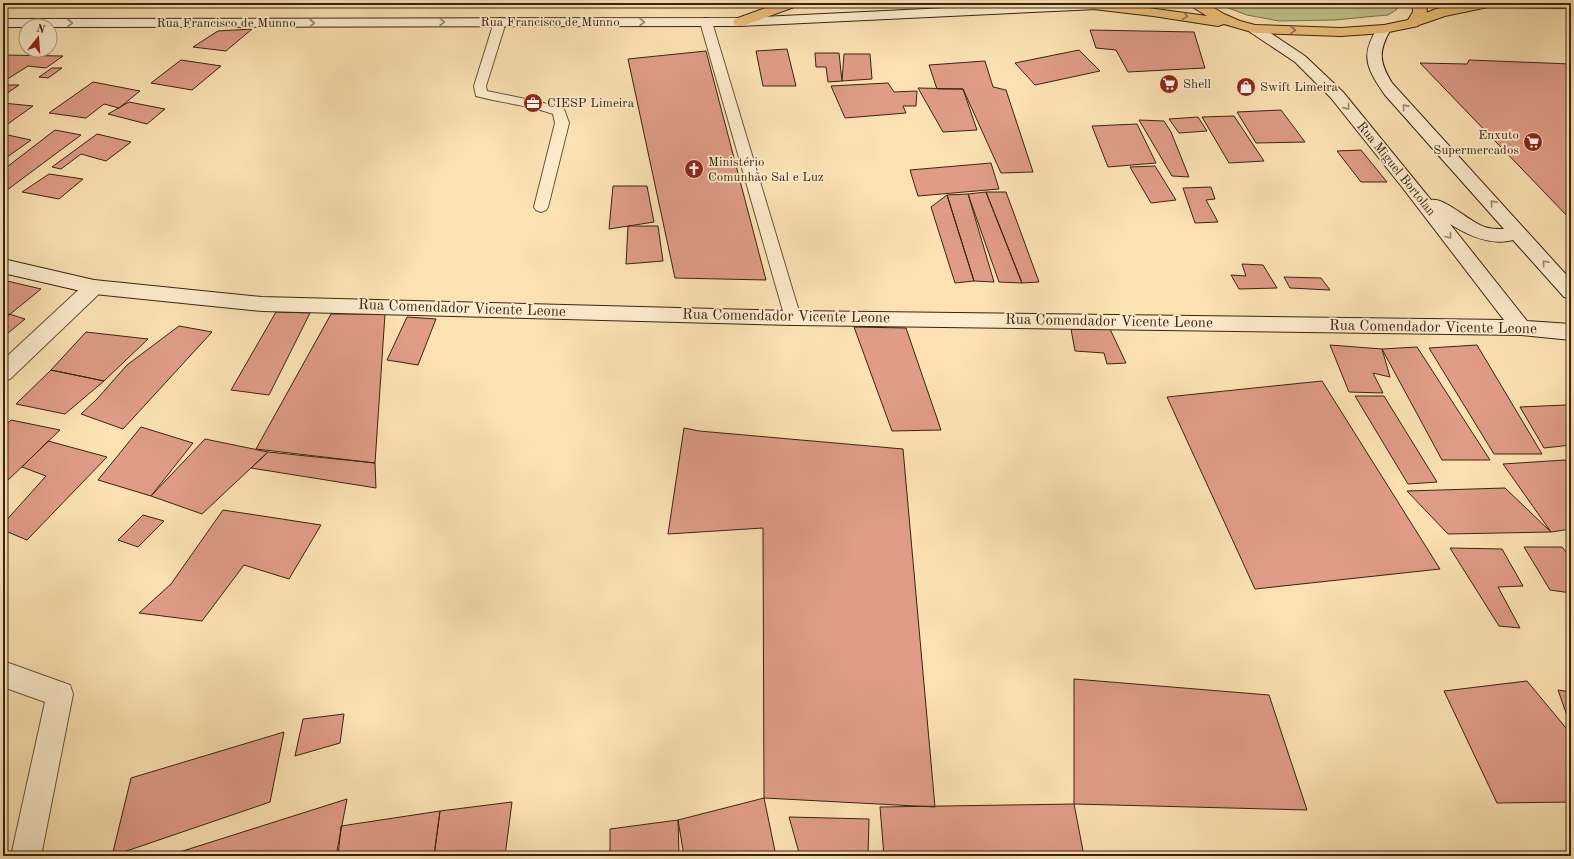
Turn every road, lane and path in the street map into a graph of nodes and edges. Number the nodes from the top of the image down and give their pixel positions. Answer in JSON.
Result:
{"nodes":[{"id":1,"x":792,"y":3,"type":"edge"},
{"id":2,"x":1076,"y":3,"type":"edge"},
{"id":3,"x":1196,"y":3,"type":"edge"},
{"id":4,"x":1419,"y":3,"type":"edge"},
{"id":5,"x":1571,"y":4,"type":"edge"},
{"id":6,"x":1097,"y":5,"type":"junction"},
{"id":7,"x":500,"y":22,"type":"junction"},
{"id":8,"x":706,"y":22,"type":"junction"},
{"id":9,"x":740,"y":22,"type":"junction"},
{"id":10,"x":3,"y":23,"type":"edge"},
{"id":11,"x":1413,"y":23,"type":"junction"},
{"id":12,"x":1235,"y":24,"type":"junction"},
{"id":13,"x":1254,"y":29,"type":"junction"},
{"id":14,"x":1384,"y":29,"type":"junction"},
{"id":15,"x":1408,"y":183,"type":"junction"},
{"id":16,"x":541,"y":207,"type":"dead end"},
{"id":17,"x":1519,"y":232,"type":"junction"},
{"id":18,"x":3,"y":266,"type":"edge"},
{"id":19,"x":94,"y":287,"type":"junction"},
{"id":20,"x":1571,"y":292,"type":"edge"},
{"id":21,"x":793,"y":318,"type":"junction"},
{"id":22,"x":1521,"y":328,"type":"junction"},
{"id":23,"x":1571,"y":332,"type":"edge"},
{"id":24,"x":3,"y":373,"type":"edge"},
{"id":25,"x":3,"y":674,"type":"edge"},
{"id":26,"x":26,"y":856,"type":"edge"}],
"edges":[{"from":1,"to":9,"type":"main road"},
{"from":2,"to":6,"type":"main road"},
{"from":3,"to":12,"type":"main road"},
{"from":4,"to":11,"type":"main road"},
{"from":5,"to":11,"type":"main road"},
{"from":6,"to":9,"type":"street","name":"Rua Francisco de Munno"},
{"from":6,"to":12,"type":"main road","one_way":true},
{"from":7,"to":8,"type":"street","name":"Rua Francisco de Munno","one_way":true},
{"from":10,"to":7,"type":"street","name":"Rua Francisco de Munno","one_way":true},
{"from":7,"to":16,"type":"lane"},
{"from":8,"to":9,"type":"street","name":"Rua Francisco de Munno"},
{"from":8,"to":21,"type":"lane"},
{"from":11,"to":14,"type":"main road"},
{"from":12,"to":13,"type":"main road"},
{"from":13,"to":14,"type":"main road","one_way":true},
{"from":13,"to":15,"type":"street","name":"Rua Miguel Bortolan","one_way":true},
{"from":17,"to":14,"type":"street","one_way":true},
{"from":15,"to":17,"type":"street"},
{"from":15,"to":22,"type":"street","name":"Rua Miguel Bortolan","one_way":true},
{"from":20,"to":17,"type":"street","one_way":true},
{"from":18,"to":19,"type":"street","name":"Rua Comendador Vicente Leone"},
{"from":19,"to":21,"type":"street","name":"Rua Comendador Vicente Leone"},
{"from":19,"to":24,"type":"street"},
{"from":21,"to":22,"type":"street","name":"Rua Comendador Vicente Leone"},
{"from":22,"to":23,"type":"street","name":"Rua Comendador Vicente Leone"},
{"from":25,"to":26,"type":"street"}]}
